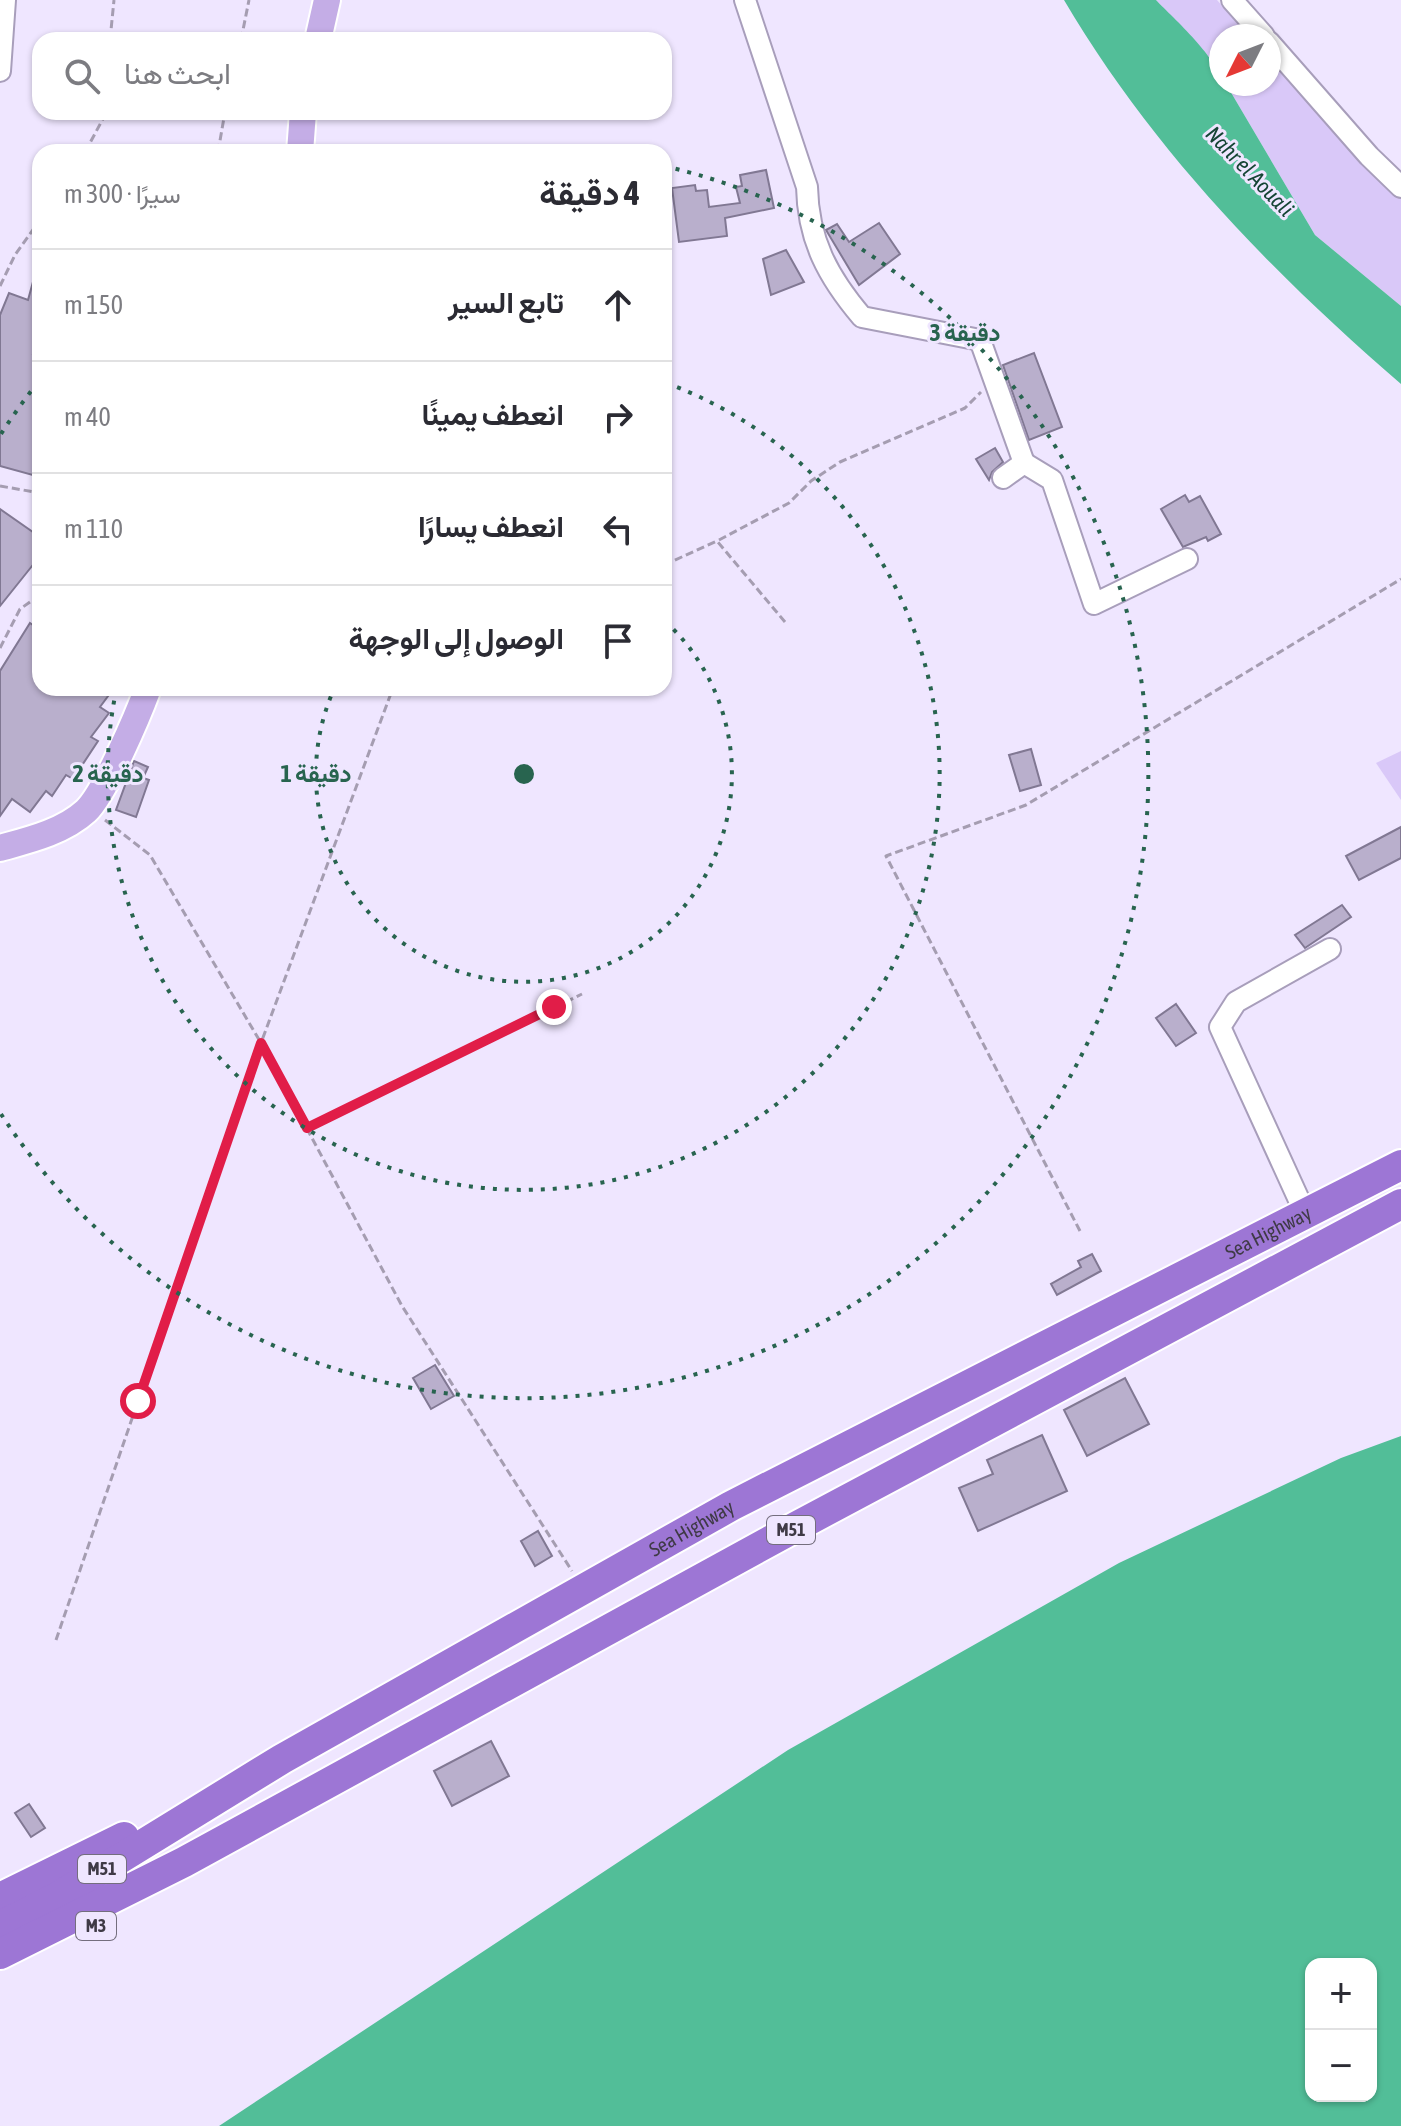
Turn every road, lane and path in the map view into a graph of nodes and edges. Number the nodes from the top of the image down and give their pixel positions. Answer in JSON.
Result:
{"nodes":[{"id":1,"x":5,"y":0,"type":"edge"},
{"id":2,"x":114,"y":0,"type":"edge"},
{"id":3,"x":249,"y":0,"type":"edge"},
{"id":4,"x":327,"y":0,"type":"edge"},
{"id":5,"x":745,"y":0,"type":"edge"},
{"id":6,"x":1232,"y":0,"type":"edge"},
{"id":7,"x":1253,"y":24,"type":"edge"},
{"id":8,"x":111,"y":32,"type":"edge"},
{"id":9,"x":243,"y":32,"type":"edge"},
{"id":10,"x":320,"y":32,"type":"edge"},
{"id":11,"x":1281,"y":55,"type":"edge"},
{"id":12,"x":0,"y":71,"type":"edge"},
{"id":13,"x":102,"y":120,"type":"edge"},
{"id":14,"x":224,"y":120,"type":"edge"},
{"id":15,"x":302,"y":120,"type":"edge"},
{"id":16,"x":89,"y":144,"type":"edge"},
{"id":17,"x":219,"y":144,"type":"edge"},
{"id":18,"x":301,"y":144,"type":"edge"},
{"id":19,"x":1401,"y":187,"type":"edge"},
{"id":20,"x":32,"y":231,"type":"edge"},
{"id":21,"x":0,"y":286,"type":"edge"},
{"id":22,"x":995,"y":386,"type":"junction"},
{"id":23,"x":1024,"y":463,"type":"junction"},
{"id":24,"x":1003,"y":478,"type":"dead end"},
{"id":25,"x":0,"y":486,"type":"edge"},
{"id":26,"x":32,"y":492,"type":"edge"},
{"id":27,"x":717,"y":541,"type":"junction"},
{"id":28,"x":1187,"y":559,"type":"dead end"},
{"id":29,"x":672,"y":561,"type":"edge"},
{"id":30,"x":1401,"y":579,"type":"edge"},
{"id":31,"x":32,"y":601,"type":"edge"},
{"id":32,"x":785,"y":622,"type":"dead end"},
{"id":33,"x":0,"y":648,"type":"edge"},
{"id":34,"x":145,"y":696,"type":"edge"},
{"id":35,"x":390,"y":696,"type":"edge"},
{"id":36,"x":88,"y":809,"type":"junction"},
{"id":37,"x":0,"y":848,"type":"edge"},
{"id":38,"x":1330,"y":949,"type":"dead end"},
{"id":39,"x":582,"y":994,"type":"dead end"},
{"id":40,"x":261,"y":1043,"type":"junction"},
{"id":41,"x":307,"y":1128,"type":"junction"},
{"id":42,"x":1401,"y":1165,"type":"edge"},
{"id":43,"x":1401,"y":1204,"type":"edge"},
{"id":44,"x":1305,"y":1213,"type":"junction"},
{"id":45,"x":1080,"y":1231,"type":"dead end"},
{"id":46,"x":781,"y":1480,"type":"junction"},
{"id":47,"x":742,"y":1501,"type":"junction"},
{"id":48,"x":800,"y":1525,"type":"junction"},
{"id":49,"x":761,"y":1546,"type":"junction"},
{"id":50,"x":583,"y":1588,"type":"junction"},
{"id":51,"x":56,"y":1640,"type":"dead end"},
{"id":52,"x":200,"y":1807,"type":"junction"},
{"id":53,"x":184,"y":1862,"type":"junction"},
{"id":54,"x":0,"y":1898,"type":"edge"},
{"id":55,"x":0,"y":1926,"type":"edge"},
{"id":56,"x":0,"y":1954,"type":"edge"},
{"id":57,"x":0,"y":1977,"type":"edge"}],
"edges":[{"from":1,"to":12,"type":"street"},
{"from":2,"to":8,"type":"path"},
{"from":3,"to":9,"type":"path"},
{"from":4,"to":10,"type":"main road"},
{"from":5,"to":22,"type":"street"},
{"from":6,"to":7,"type":"street"},
{"from":11,"to":19,"type":"street"},
{"from":13,"to":16,"type":"path"},
{"from":14,"to":17,"type":"path"},
{"from":15,"to":18,"type":"main road"},
{"from":20,"to":21,"type":"path"},
{"from":22,"to":23,"type":"street"},
{"from":22,"to":27,"type":"path"},
{"from":23,"to":24,"type":"street"},
{"from":23,"to":28,"type":"street"},
{"from":25,"to":26,"type":"path"},
{"from":27,"to":29,"type":"path"},
{"from":27,"to":32,"type":"path"},
{"from":30,"to":45,"type":"path"},
{"from":31,"to":33,"type":"path"},
{"from":34,"to":36,"type":"main road"},
{"from":35,"to":40,"type":"path"},
{"from":36,"to":37,"type":"main road"},
{"from":36,"to":40,"type":"path"},
{"from":38,"to":44,"type":"street"},
{"from":39,"to":41,"type":"path"},
{"from":40,"to":41,"type":"path"},
{"from":40,"to":51,"type":"path"},
{"from":41,"to":50,"type":"path"},
{"from":42,"to":44,"type":"highway","name":"Sea Highway","number":"M51"},
{"from":43,"to":48,"type":"highway","name":"Sea Highway","number":"M51"},
{"from":44,"to":46,"type":"highway","name":"Sea Highway","number":"M51"},
{"from":46,"to":47,"type":"highway","name":"Sea Highway","number":"M51"},
{"from":46,"to":48,"type":"highway"},
{"from":47,"to":49,"type":"highway"},
{"from":47,"to":50,"type":"highway","name":"Sea Highway","number":"M51"},
{"from":48,"to":49,"type":"highway","name":"Sea Highway","number":"M51"},
{"from":49,"to":53,"type":"highway","name":"Sea Highway","number":"M51"},
{"from":50,"to":52,"type":"highway","name":"Sea Highway","number":"M51"},
{"from":52,"to":54,"type":"highway"},
{"from":52,"to":55,"type":"highway","name":"Sea Highway","number":"M51"},
{"from":53,"to":56,"type":"highway","name":"Sea Highway","number":"M51"},
{"from":53,"to":57,"type":"highway","number":"M3"}]}
